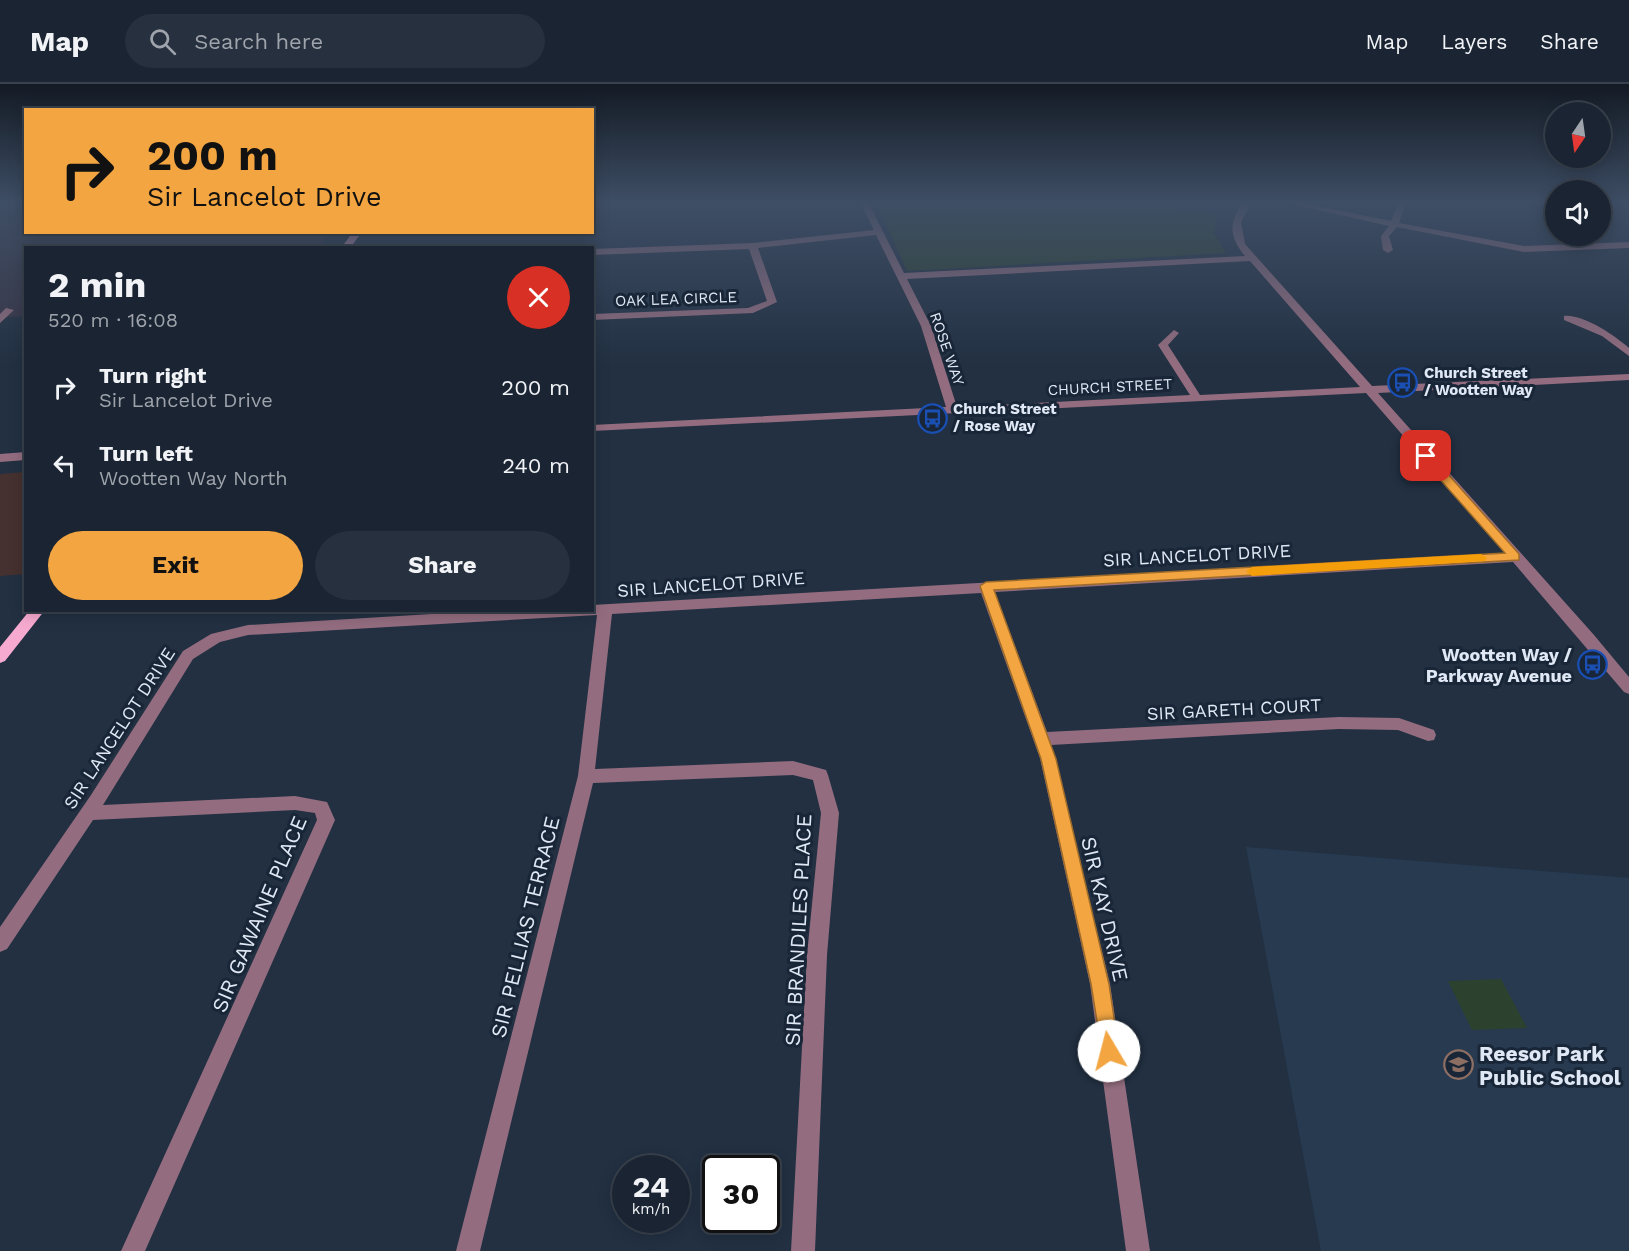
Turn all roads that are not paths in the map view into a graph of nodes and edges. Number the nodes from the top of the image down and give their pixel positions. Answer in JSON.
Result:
{"nodes":[{"id":1,"x":757,"y":256,"type":"edge"},
{"id":2,"x":891,"y":256,"type":"edge"},
{"id":3,"x":1252,"y":258,"type":"joint"},
{"id":4,"x":901,"y":276,"type":"junction"},
{"id":5,"x":9,"y":310,"type":"dead end"},
{"id":6,"x":594,"y":317,"type":"edge"},
{"id":7,"x":1568,"y":318,"type":"dead end"},
{"id":8,"x":0,"y":320,"type":"edge"},
{"id":9,"x":1174,"y":333,"type":"dead end"},
{"id":10,"x":1629,"y":352,"type":"edge"},
{"id":11,"x":1629,"y":377,"type":"edge"},
{"id":12,"x":1368,"y":390,"type":"junction"},
{"id":13,"x":1197,"y":398,"type":"junction"},
{"id":14,"x":952,"y":409,"type":"junction"},
{"id":15,"x":594,"y":428,"type":"edge"},
{"id":16,"x":24,"y":456,"type":"edge"},
{"id":17,"x":0,"y":458,"type":"edge"},
{"id":18,"x":1515,"y":557,"type":"junction"},
{"id":19,"x":986,"y":586,"type":"junction"},
{"id":20,"x":605,"y":610,"type":"junction"},
{"id":21,"x":594,"y":611,"type":"edge"},
{"id":22,"x":36,"y":612,"type":"edge"},
{"id":23,"x":569,"y":612,"type":"edge"},
{"id":24,"x":0,"y":657,"type":"edge"},
{"id":25,"x":1629,"y":688,"type":"edge"},
{"id":26,"x":1428,"y":735,"type":"dead end"},
{"id":27,"x":1040,"y":740,"type":"junction"},
{"id":28,"x":586,"y":776,"type":"junction"},
{"id":29,"x":88,"y":813,"type":"junction"},
{"id":30,"x":0,"y":943,"type":"edge"},
{"id":31,"x":134,"y":1251,"type":"edge"},
{"id":32,"x":468,"y":1251,"type":"edge"},
{"id":33,"x":803,"y":1251,"type":"edge"},
{"id":34,"x":1138,"y":1251,"type":"edge"}],
"edges":[{"from":1,"to":6,"type":"street","name":"OAK LEA CIRCLE"},
{"from":2,"to":4,"type":"street","name":"ROSE WAY"},
{"from":3,"to":4,"type":"street"},
{"from":3,"to":12,"type":"street"},
{"from":4,"to":14,"type":"street","name":"ROSE WAY"},
{"from":5,"to":8,"type":"street"},
{"from":7,"to":10,"type":"street"},
{"from":9,"to":13,"type":"street"},
{"from":11,"to":12,"type":"street","name":"CHURCH STREET"},
{"from":12,"to":13,"type":"street","name":"CHURCH STREET"},
{"from":12,"to":18,"type":"street"},
{"from":13,"to":14,"type":"street","name":"CHURCH STREET"},
{"from":14,"to":15,"type":"street","name":"CHURCH STREET"},
{"from":16,"to":17,"type":"street"},
{"from":18,"to":19,"type":"street","name":"SIR LANCELOT DRIVE"},
{"from":18,"to":25,"type":"street"},
{"from":19,"to":20,"type":"street","name":"SIR LANCELOT DRIVE"},
{"from":19,"to":27,"type":"street","name":"SIR KAY DRIVE"},
{"from":20,"to":21,"type":"street","name":"SIR LANCELOT DRIVE"},
{"from":20,"to":28,"type":"street","name":"SIR PELLIAS TERRACE"},
{"from":22,"to":24,"type":"main road"},
{"from":23,"to":29,"type":"street","name":"SIR LANCELOT DRIVE"},
{"from":26,"to":27,"type":"street","name":"SIR GARETH COURT"},
{"from":27,"to":34,"type":"street","name":"SIR KAY DRIVE"},
{"from":28,"to":32,"type":"street","name":"SIR PELLIAS TERRACE"},
{"from":28,"to":33,"type":"street","name":"SIR BRANDILES PLACE"},
{"from":29,"to":30,"type":"street","name":"SIR LANCELOT DRIVE"},
{"from":29,"to":31,"type":"street","name":"SIR GAWAINE PLACE"}]}
